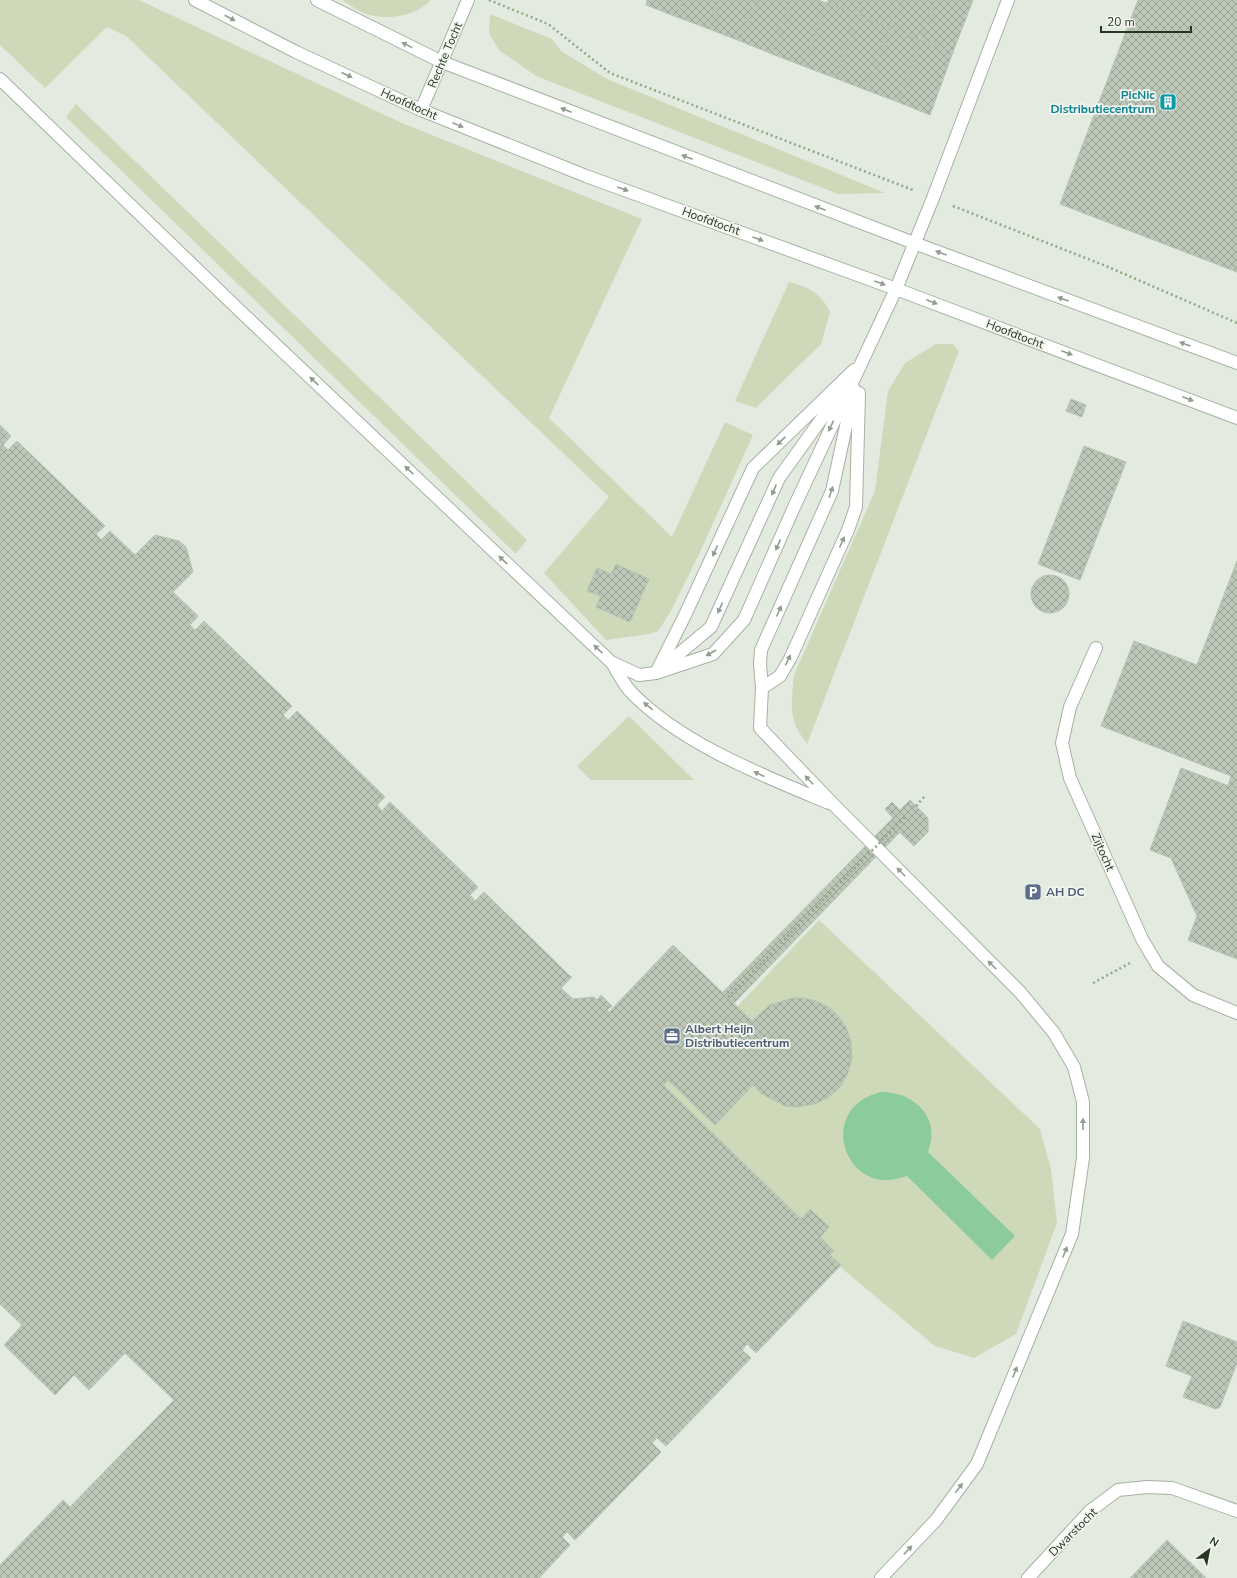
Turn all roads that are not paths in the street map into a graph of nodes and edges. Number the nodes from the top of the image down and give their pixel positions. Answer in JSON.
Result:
{"nodes":[{"id":1,"x":195,"y":0,"type":"edge"},
{"id":2,"x":317,"y":0,"type":"edge"},
{"id":3,"x":468,"y":0,"type":"edge"},
{"id":4,"x":1008,"y":0,"type":"edge"},
{"id":5,"x":442,"y":62,"type":"junction"},
{"id":6,"x":0,"y":79,"type":"edge"},
{"id":7,"x":421,"y":110,"type":"junction"},
{"id":8,"x":914,"y":243,"type":"junction"},
{"id":9,"x":896,"y":289,"type":"junction"},
{"id":10,"x":1237,"y":363,"type":"edge"},
{"id":11,"x":859,"y":365,"type":"junction"},
{"id":12,"x":1237,"y":418,"type":"edge"},
{"id":13,"x":1096,"y":648,"type":"dead end"},
{"id":14,"x":611,"y":662,"type":"junction"},
{"id":15,"x":656,"y":672,"type":"junction"},
{"id":16,"x":762,"y":688,"type":"junction"},
{"id":17,"x":834,"y":805,"type":"junction"},
{"id":18,"x":1237,"y":1013,"type":"edge"},
{"id":19,"x":1236,"y":1507,"type":"edge"},
{"id":20,"x":881,"y":1578,"type":"edge"},
{"id":21,"x":1028,"y":1578,"type":"edge"}],
"edges":[{"from":1,"to":7,"type":"street","name":"Hoofdtocht","one_way":true},
{"from":5,"to":2,"type":"street","one_way":true},
{"from":3,"to":5,"type":"street","name":"Rechte Tocht"},
{"from":4,"to":8,"type":"street"},
{"from":5,"to":7,"type":"street","name":"Rechte Tocht"},
{"from":8,"to":5,"type":"street","one_way":true},
{"from":14,"to":6,"type":"street","one_way":true},
{"from":7,"to":9,"type":"street","name":"Hoofdtocht","one_way":true},
{"from":8,"to":9,"type":"street"},
{"from":10,"to":8,"type":"street","one_way":true},
{"from":9,"to":11,"type":"street"},
{"from":9,"to":12,"type":"street","name":"Hoofdtocht","one_way":true},
{"from":11,"to":15,"type":"street","one_way":true},
{"from":11,"to":15,"type":"street","one_way":true},
{"from":11,"to":15,"type":"street","one_way":true},
{"from":16,"to":11,"type":"street","one_way":true},
{"from":16,"to":11,"type":"street","one_way":true},
{"from":13,"to":18,"type":"street","name":"Zijtocht"},
{"from":14,"to":15,"type":"street"},
{"from":17,"to":14,"type":"street","one_way":true},
{"from":17,"to":16,"type":"street","one_way":true},
{"from":20,"to":17,"type":"street","one_way":true},
{"from":19,"to":21,"type":"street","name":"Dwarstocht"}]}
